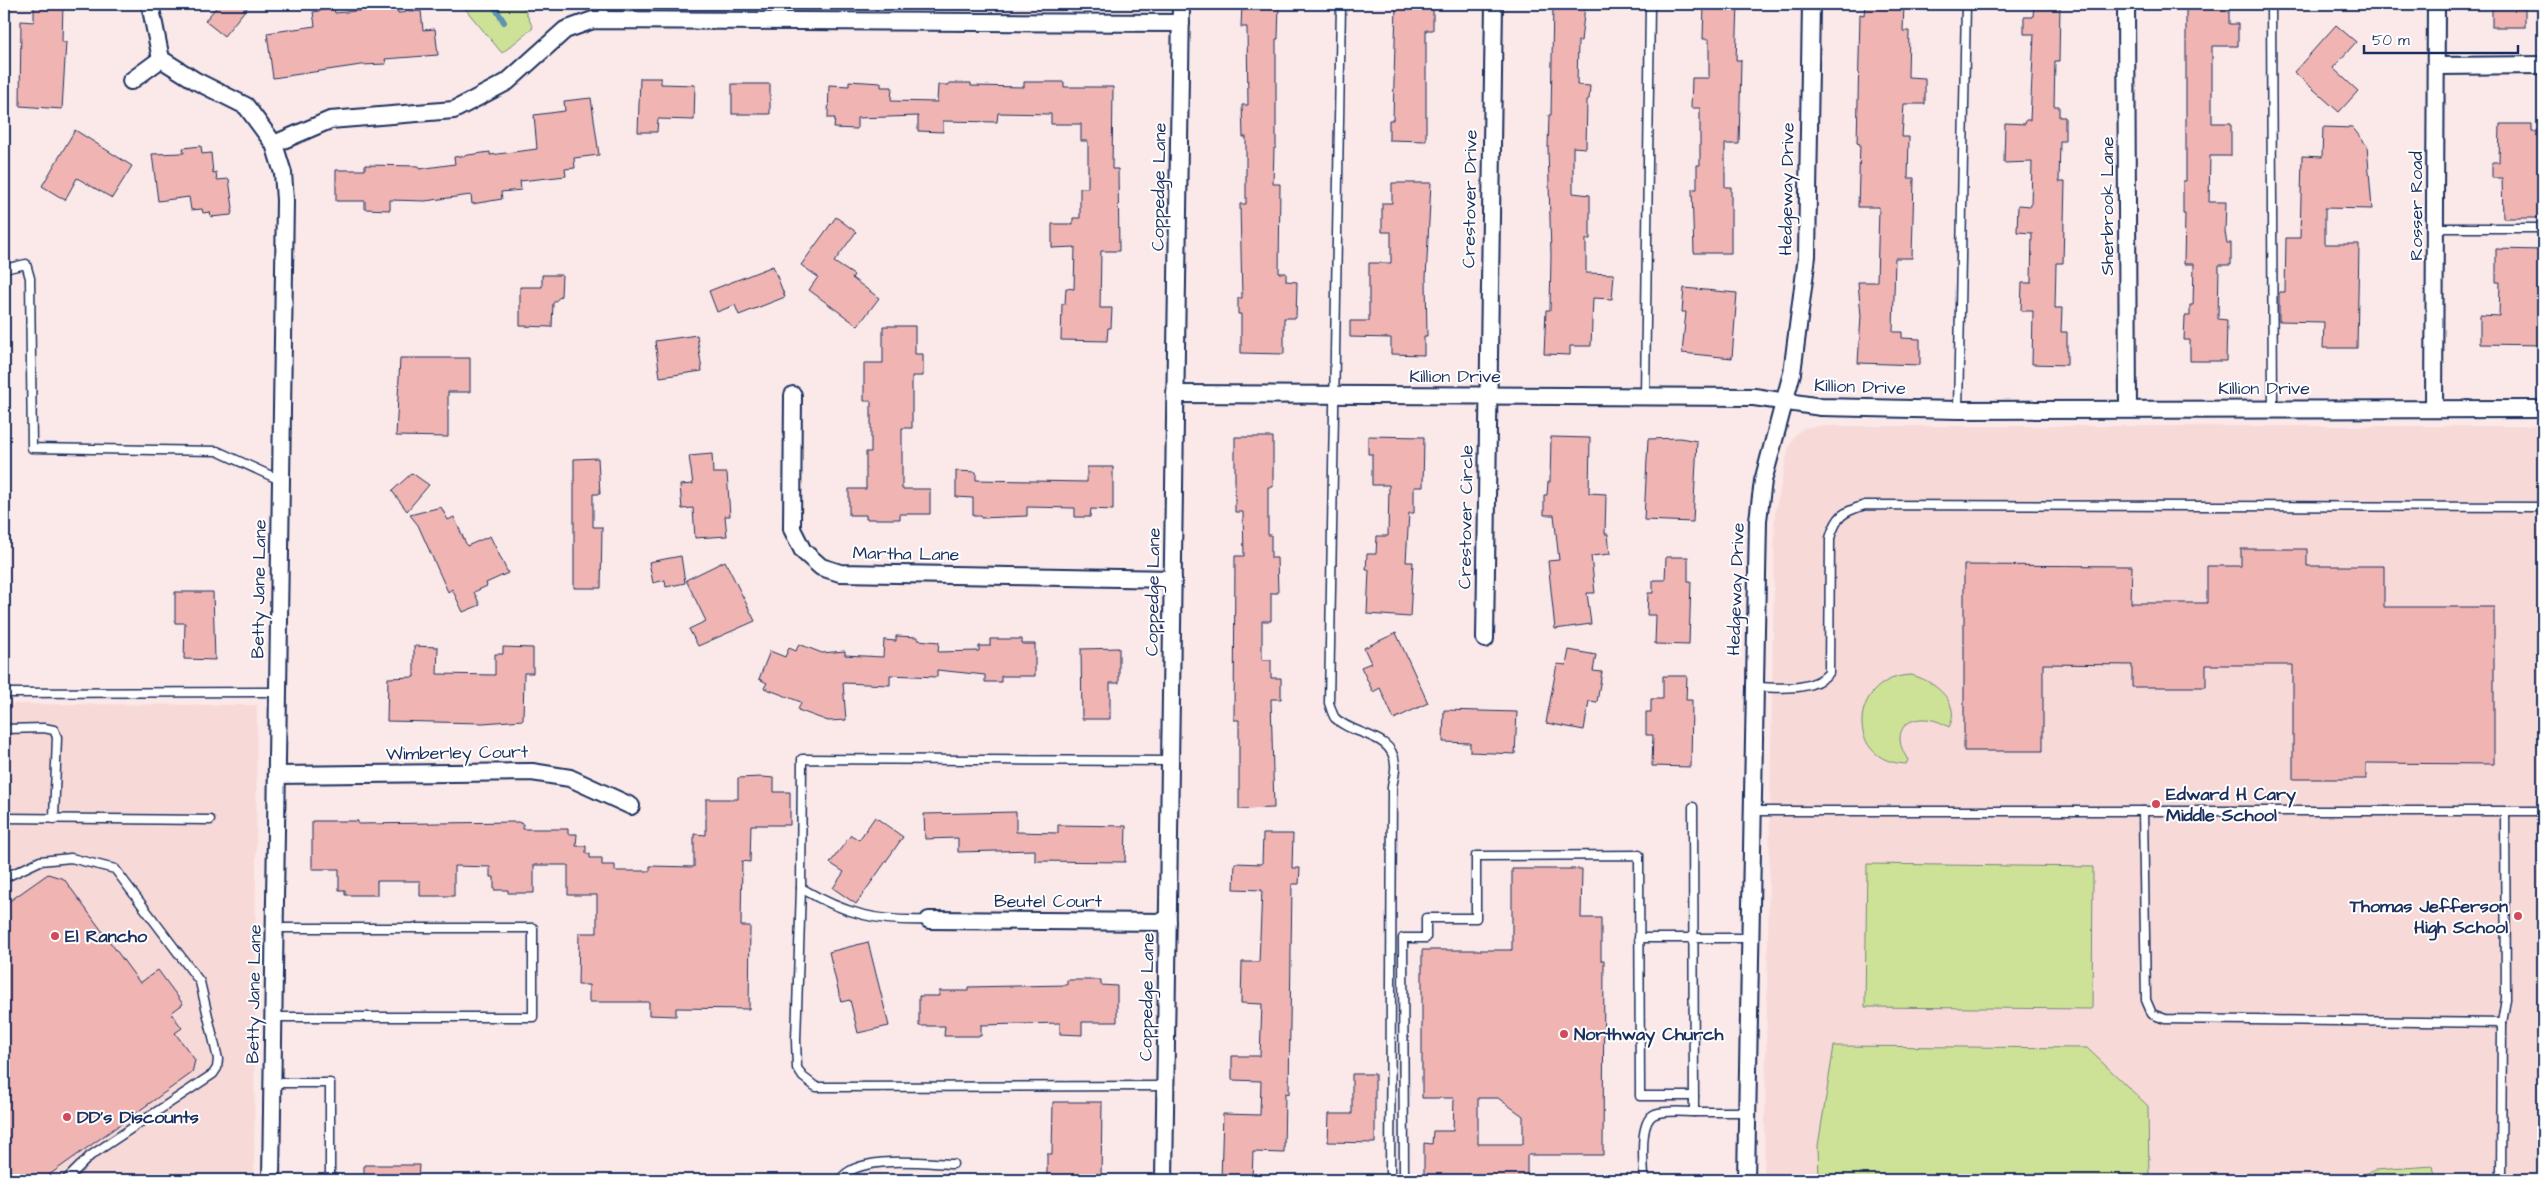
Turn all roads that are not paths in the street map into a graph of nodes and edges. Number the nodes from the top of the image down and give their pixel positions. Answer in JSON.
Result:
{"nodes":[{"id":1,"x":150,"y":4,"type":"edge"},
{"id":2,"x":1181,"y":4,"type":"edge"},
{"id":3,"x":1341,"y":4,"type":"edge"},
{"id":4,"x":1494,"y":4,"type":"edge"},
{"id":5,"x":1650,"y":4,"type":"edge"},
{"id":6,"x":1810,"y":4,"type":"edge"},
{"id":7,"x":1966,"y":4,"type":"edge"},
{"id":8,"x":2126,"y":4,"type":"edge"},
{"id":9,"x":2271,"y":4,"type":"edge"},
{"id":10,"x":2436,"y":4,"type":"edge"},
{"id":11,"x":604,"y":12,"type":"edge"},
{"id":12,"x":1181,"y":23,"type":"junction"},
{"id":13,"x":161,"y":59,"type":"junction"},
{"id":14,"x":2543,"y":65,"type":"edge"},
{"id":15,"x":2437,"y":66,"type":"junction"},
{"id":16,"x":131,"y":81,"type":"dead end"},
{"id":17,"x":274,"y":144,"type":"junction"},
{"id":18,"x":2436,"y":228,"type":"junction"},
{"id":19,"x":2543,"y":228,"type":"edge"},
{"id":20,"x":4,"y":269,"type":"edge"},
{"id":21,"x":1176,"y":394,"type":"junction"},
{"id":22,"x":793,"y":395,"type":"dead end"},
{"id":23,"x":1334,"y":395,"type":"junction"},
{"id":24,"x":1487,"y":396,"type":"junction"},
{"id":25,"x":1644,"y":397,"type":"junction"},
{"id":26,"x":1784,"y":402,"type":"junction"},
{"id":27,"x":2128,"y":408,"type":"junction"},
{"id":28,"x":2273,"y":408,"type":"junction"},
{"id":29,"x":2434,"y":408,"type":"junction"},
{"id":30,"x":2543,"y":408,"type":"edge"},
{"id":31,"x":1958,"y":410,"type":"junction"},
{"id":32,"x":281,"y":480,"type":"junction"},
{"id":33,"x":2543,"y":507,"type":"edge"},
{"id":34,"x":1173,"y":579,"type":"junction"},
{"id":35,"x":1485,"y":640,"type":"dead end"},
{"id":36,"x":1754,"y":687,"type":"junction"},
{"id":37,"x":278,"y":692,"type":"junction"},
{"id":38,"x":4,"y":693,"type":"edge"},
{"id":39,"x":4,"y":729,"type":"edge"},
{"id":40,"x":1170,"y":762,"type":"junction"},
{"id":41,"x":277,"y":776,"type":"junction"},
{"id":42,"x":631,"y":806,"type":"dead end"},
{"id":43,"x":1693,"y":806,"type":"dead end"},
{"id":44,"x":1752,"y":811,"type":"junction"},
{"id":45,"x":2143,"y":811,"type":"junction"},
{"id":46,"x":2505,"y":811,"type":"junction"},
{"id":47,"x":2543,"y":811,"type":"edge"},
{"id":48,"x":4,"y":818,"type":"edge"},
{"id":49,"x":54,"y":818,"type":"junction"},
{"id":50,"x":210,"y":820,"type":"dead end"},
{"id":51,"x":4,"y":878,"type":"edge"},
{"id":52,"x":801,"y":888,"type":"junction"},
{"id":53,"x":929,"y":920,"type":"joint"},
{"id":54,"x":1168,"y":922,"type":"junction"},
{"id":55,"x":275,"y":928,"type":"junction"},
{"id":56,"x":1639,"y":938,"type":"junction"},
{"id":57,"x":1693,"y":938,"type":"junction"},
{"id":58,"x":1750,"y":938,"type":"junction"},
{"id":59,"x":274,"y":1017,"type":"junction"},
{"id":60,"x":2502,"y":1023,"type":"junction"},
{"id":61,"x":273,"y":1083,"type":"junction"},
{"id":62,"x":1166,"y":1086,"type":"junction"},
{"id":63,"x":1694,"y":1096,"type":"junction"},
{"id":64,"x":1694,"y":1112,"type":"junction"},
{"id":65,"x":1747,"y":1112,"type":"junction"},
{"id":66,"x":954,"y":1164,"type":"dead end"},
{"id":67,"x":66,"y":1180,"type":"edge"},
{"id":68,"x":271,"y":1180,"type":"edge"},
{"id":69,"x":330,"y":1180,"type":"edge"},
{"id":70,"x":840,"y":1180,"type":"edge"},
{"id":71,"x":1164,"y":1180,"type":"edge"},
{"id":72,"x":1390,"y":1180,"type":"edge"},
{"id":73,"x":1404,"y":1180,"type":"edge"},
{"id":74,"x":1644,"y":1180,"type":"edge"},
{"id":75,"x":1746,"y":1180,"type":"edge"},
{"id":76,"x":2501,"y":1180,"type":"edge"}],
"edges":[{"from":1,"to":13,"type":"street"},
{"from":2,"to":12,"type":"street","name":"Coppedge Lane"},
{"from":3,"to":23,"type":"lane"},
{"from":4,"to":24,"type":"street","name":"Crestover Drive"},
{"from":5,"to":25,"type":"lane"},
{"from":6,"to":26,"type":"street","name":"Hedgeway Drive"},
{"from":7,"to":31,"type":"lane"},
{"from":8,"to":27,"type":"street","name":"Sherbrook Lane"},
{"from":9,"to":28,"type":"lane"},
{"from":10,"to":15,"type":"street","name":"Rosser Road"},
{"from":11,"to":12,"type":"street"},
{"from":11,"to":17,"type":"street"},
{"from":12,"to":21,"type":"street","name":"Coppedge Lane"},
{"from":13,"to":16,"type":"street"},
{"from":13,"to":17,"type":"street","name":"Betty Jane Lane"},
{"from":14,"to":15,"type":"street"},
{"from":15,"to":18,"type":"street","name":"Rosser Road"},
{"from":17,"to":32,"type":"street","name":"Betty Jane Lane"},
{"from":18,"to":19,"type":"lane"},
{"from":18,"to":29,"type":"street","name":"Rosser Road"},
{"from":20,"to":32,"type":"lane"},
{"from":21,"to":23,"type":"street","name":"Killion Drive"},
{"from":21,"to":34,"type":"street","name":"Coppedge Lane"},
{"from":22,"to":34,"type":"street","name":"Martha Lane"},
{"from":23,"to":24,"type":"street","name":"Killion Drive"},
{"from":23,"to":72,"type":"lane"},
{"from":24,"to":25,"type":"street","name":"Killion Drive"},
{"from":24,"to":35,"type":"street","name":"Crestover Circle"},
{"from":25,"to":26,"type":"street","name":"Killion Drive"},
{"from":26,"to":31,"type":"street","name":"Killion Drive"},
{"from":26,"to":36,"type":"street","name":"Hedgeway Drive"},
{"from":27,"to":28,"type":"street","name":"Killion Drive"},
{"from":27,"to":31,"type":"street","name":"Killion Drive"},
{"from":28,"to":29,"type":"street","name":"Killion Drive"},
{"from":29,"to":30,"type":"street","name":"Killion Drive"},
{"from":32,"to":37,"type":"street","name":"Betty Jane Lane"},
{"from":33,"to":36,"type":"lane"},
{"from":34,"to":40,"type":"street","name":"Coppedge Lane"},
{"from":36,"to":44,"type":"street","name":"Hedgeway Drive"},
{"from":37,"to":38,"type":"lane"},
{"from":37,"to":41,"type":"street","name":"Betty Jane Lane"},
{"from":39,"to":49,"type":"lane"},
{"from":40,"to":52,"type":"lane"},
{"from":40,"to":54,"type":"street","name":"Coppedge Lane"},
{"from":41,"to":42,"type":"street","name":"Wimberley Court"},
{"from":41,"to":55,"type":"street","name":"Betty Jane Lane"},
{"from":43,"to":57,"type":"lane"},
{"from":44,"to":45,"type":"lane"},
{"from":44,"to":58,"type":"street","name":"Hedgeway Drive"},
{"from":45,"to":46,"type":"lane"},
{"from":45,"to":60,"type":"lane"},
{"from":46,"to":47,"type":"lane"},
{"from":46,"to":60,"type":"lane"},
{"from":48,"to":49,"type":"lane"},
{"from":49,"to":50,"type":"lane"},
{"from":51,"to":67,"type":"lane"},
{"from":52,"to":53,"type":"lane"},
{"from":52,"to":62,"type":"lane"},
{"from":53,"to":54,"type":"street","name":"Beutel Court"},
{"from":54,"to":62,"type":"street","name":"Coppedge Lane"},
{"from":55,"to":59,"type":"street","name":"Betty Jane Lane"},
{"from":55,"to":59,"type":"lane"},
{"from":56,"to":57,"type":"lane"},
{"from":56,"to":63,"type":"lane"},
{"from":56,"to":73,"type":"lane"},
{"from":57,"to":58,"type":"lane"},
{"from":57,"to":63,"type":"lane"},
{"from":58,"to":65,"type":"street","name":"Hedgeway Drive"},
{"from":59,"to":61,"type":"street","name":"Betty Jane Lane"},
{"from":60,"to":76,"type":"lane"},
{"from":61,"to":68,"type":"street","name":"Betty Jane Lane"},
{"from":61,"to":69,"type":"lane"},
{"from":62,"to":71,"type":"street","name":"Coppedge Lane"},
{"from":63,"to":64,"type":"lane"},
{"from":64,"to":65,"type":"lane"},
{"from":64,"to":74,"type":"lane"},
{"from":65,"to":75,"type":"street","name":"Hedgeway Drive"},
{"from":66,"to":70,"type":"lane"}]}
